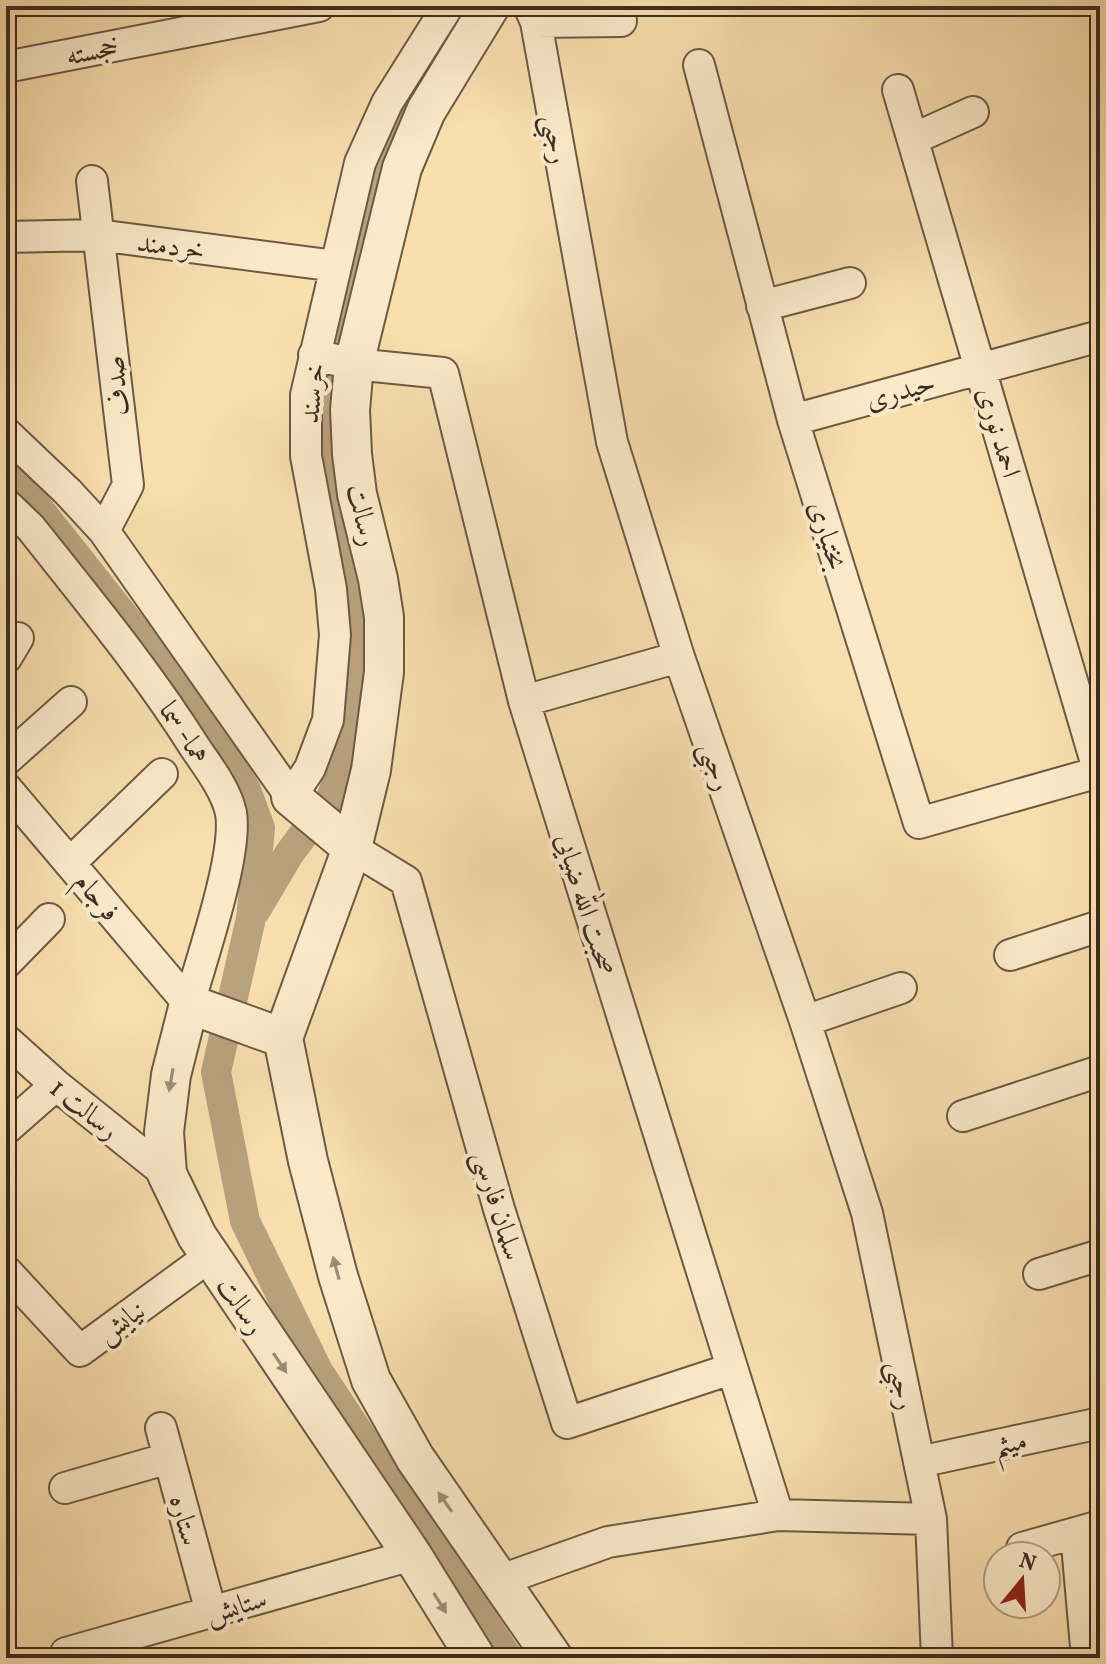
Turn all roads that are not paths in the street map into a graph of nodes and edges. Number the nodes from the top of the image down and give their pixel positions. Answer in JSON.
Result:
{"nodes":[{"id":1,"x":319,"y":6,"type":"edge"},
{"id":2,"x":448,"y":6,"type":"edge"},
{"id":3,"x":490,"y":6,"type":"edge"},
{"id":4,"x":532,"y":14,"type":"edge"},
{"id":5,"x":621,"y":21,"type":"dead end"},
{"id":6,"x":699,"y":65,"type":"dead end"},
{"id":7,"x":6,"y":67,"type":"edge"},
{"id":8,"x":898,"y":90,"type":"dead end"},
{"id":9,"x":973,"y":112,"type":"dead end"},
{"id":10,"x":913,"y":139,"type":"junction"},
{"id":11,"x":92,"y":181,"type":"dead end"},
{"id":12,"x":98,"y":235,"type":"junction"},
{"id":13,"x":6,"y":237,"type":"edge"},
{"id":14,"x":336,"y":266,"type":"junction"},
{"id":15,"x":850,"y":283,"type":"dead end"},
{"id":16,"x":762,"y":306,"type":"junction"},
{"id":17,"x":1100,"y":336,"type":"edge"},
{"id":18,"x":314,"y":355,"type":"junction"},
{"id":19,"x":354,"y":364,"type":"junction"},
{"id":20,"x":981,"y":368,"type":"junction"},
{"id":21,"x":793,"y":420,"type":"junction"},
{"id":22,"x":6,"y":433,"type":"edge"},
{"id":23,"x":6,"y":504,"type":"edge"},
{"id":24,"x":104,"y":531,"type":"junction"},
{"id":25,"x":679,"y":657,"type":"junction"},
{"id":26,"x":524,"y":701,"type":"junction"},
{"id":27,"x":71,"y":702,"type":"dead end"},
{"id":28,"x":1095,"y":739,"type":"edge"},
{"id":29,"x":6,"y":760,"type":"edge"},
{"id":30,"x":162,"y":774,"type":"dead end"},
{"id":31,"x":1100,"y":774,"type":"edge"},
{"id":32,"x":6,"y":788,"type":"edge"},
{"id":33,"x":291,"y":797,"type":"junction"},
{"id":34,"x":352,"y":848,"type":"junction"},
{"id":35,"x":70,"y":863,"type":"junction"},
{"id":36,"x":49,"y":919,"type":"dead end"},
{"id":37,"x":1100,"y":926,"type":"edge"},
{"id":38,"x":1010,"y":955,"type":"dead end"},
{"id":39,"x":6,"y":963,"type":"edge"},
{"id":40,"x":901,"y":988,"type":"dead end"},
{"id":41,"x":189,"y":1004,"type":"junction"},
{"id":42,"x":805,"y":1021,"type":"junction"},
{"id":43,"x":283,"y":1038,"type":"junction"},
{"id":44,"x":6,"y":1040,"type":"edge"},
{"id":45,"x":1100,"y":1071,"type":"edge"},
{"id":46,"x":56,"y":1085,"type":"junction"},
{"id":47,"x":963,"y":1116,"type":"dead end"},
{"id":48,"x":6,"y":1129,"type":"edge"},
{"id":49,"x":167,"y":1174,"type":"junction"},
{"id":50,"x":1100,"y":1255,"type":"edge"},
{"id":51,"x":210,"y":1256,"type":"junction"},
{"id":52,"x":6,"y":1271,"type":"edge"},
{"id":53,"x":1039,"y":1274,"type":"dead end"},
{"id":54,"x":731,"y":1369,"type":"junction"},
{"id":55,"x":1100,"y":1423,"type":"edge"},
{"id":56,"x":161,"y":1428,"type":"dead end"},
{"id":57,"x":169,"y":1458,"type":"junction"},
{"id":58,"x":919,"y":1462,"type":"junction"},
{"id":59,"x":65,"y":1488,"type":"dead end"},
{"id":60,"x":778,"y":1515,"type":"junction"},
{"id":61,"x":931,"y":1519,"type":"junction"},
{"id":62,"x":1088,"y":1530,"type":"edge"},
{"id":63,"x":1051,"y":1540,"type":"edge"},
{"id":64,"x":412,"y":1555,"type":"junction"},
{"id":65,"x":501,"y":1580,"type":"junction"},
{"id":66,"x":211,"y":1612,"type":"junction"},
{"id":67,"x":65,"y":1658,"type":"edge"},
{"id":68,"x":476,"y":1658,"type":"edge"},
{"id":69,"x":553,"y":1658,"type":"edge"},
{"id":70,"x":937,"y":1658,"type":"edge"},
{"id":71,"x":1087,"y":1658,"type":"edge"}],
"edges":[{"from":1,"to":7,"type":"street","name":"خجسته"},
{"from":2,"to":14,"type":"street","name":"خرسند"},
{"from":3,"to":19,"type":"street","name":"رسالت"},
{"from":4,"to":5,"type":"street"},
{"from":4,"to":25,"type":"street","name":"رجبی"},
{"from":6,"to":16,"type":"street","name":"بختیاری"},
{"from":8,"to":10,"type":"street","name":"احمد نوری"},
{"from":9,"to":10,"type":"street"},
{"from":10,"to":20,"type":"street","name":"احمد نوری"},
{"from":11,"to":12,"type":"street","name":"صدف"},
{"from":12,"to":13,"type":"street","name":"خردمند"},
{"from":12,"to":14,"type":"street","name":"خردمند"},
{"from":12,"to":24,"type":"street","name":"صدف"},
{"from":14,"to":18,"type":"street","name":"خرسند"},
{"from":15,"to":16,"type":"street"},
{"from":16,"to":21,"type":"street","name":"بختیاری"},
{"from":17,"to":20,"type":"street","name":"حیدری"},
{"from":18,"to":19,"type":"street"},
{"from":18,"to":33,"type":"street","name":"خرسند"},
{"from":19,"to":26,"type":"street","name":"صحبت الله ضیایی"},
{"from":19,"to":34,"type":"street","name":"رسالت"},
{"from":20,"to":21,"type":"street","name":"حیدری"},
{"from":20,"to":28,"type":"street","name":"احمد نوری"},
{"from":21,"to":31,"type":"street","name":"بختیاری"},
{"from":22,"to":24,"type":"street","name":"هما- سما"},
{"from":23,"to":41,"type":"street","name":"هما- سما"},
{"from":24,"to":33,"type":"street","name":"هما- سما"},
{"from":25,"to":26,"type":"street"},
{"from":25,"to":42,"type":"street","name":"رجبی"},
{"from":26,"to":54,"type":"street","name":"صحبت الله ضیایی"},
{"from":27,"to":29,"type":"street"},
{"from":28,"to":31,"type":"street","name":"احمد نوری"},
{"from":30,"to":35,"type":"street"},
{"from":32,"to":35,"type":"street","name":"فرجام"},
{"from":33,"to":34,"type":"street"},
{"from":34,"to":43,"type":"street","name":"رسالت"},
{"from":34,"to":54,"type":"street","name":"سلمان فارسی"},
{"from":35,"to":41,"type":"street","name":"فرجام"},
{"from":36,"to":39,"type":"street"},
{"from":37,"to":38,"type":"street"},
{"from":40,"to":42,"type":"street"},
{"from":41,"to":43,"type":"street"},
{"from":41,"to":49,"type":"street","name":"رسالت","one_way":true},
{"from":42,"to":58,"type":"street","name":"رجبی"},
{"from":65,"to":43,"type":"street","one_way":true},
{"from":44,"to":46,"type":"street","name":"رسالت 1"},
{"from":45,"to":47,"type":"street"},
{"from":46,"to":48,"type":"street"},
{"from":46,"to":49,"type":"street","name":"رسالت 1"},
{"from":49,"to":51,"type":"street","name":"رسالت"},
{"from":50,"to":53,"type":"street"},
{"from":51,"to":52,"type":"street","name":"نیایش"},
{"from":51,"to":64,"type":"street","name":"رسالت","one_way":true},
{"from":54,"to":60,"type":"street","name":"صحبت الله ضیایی"},
{"from":55,"to":58,"type":"street","name":"میثم"},
{"from":56,"to":57,"type":"street","name":"ستاره"},
{"from":57,"to":59,"type":"street"},
{"from":57,"to":66,"type":"street","name":"ستاره"},
{"from":58,"to":61,"type":"street","name":"رجبی"},
{"from":60,"to":61,"type":"street"},
{"from":60,"to":65,"type":"street"},
{"from":61,"to":70,"type":"street","name":"رجبی"},
{"from":62,"to":63,"type":"street"},
{"from":62,"to":71,"type":"street"},
{"from":64,"to":66,"type":"street","name":"ستایش"},
{"from":64,"to":68,"type":"street","name":"رسالت","one_way":true},
{"from":65,"to":69,"type":"street"},
{"from":66,"to":67,"type":"street","name":"ستایش"}]}
